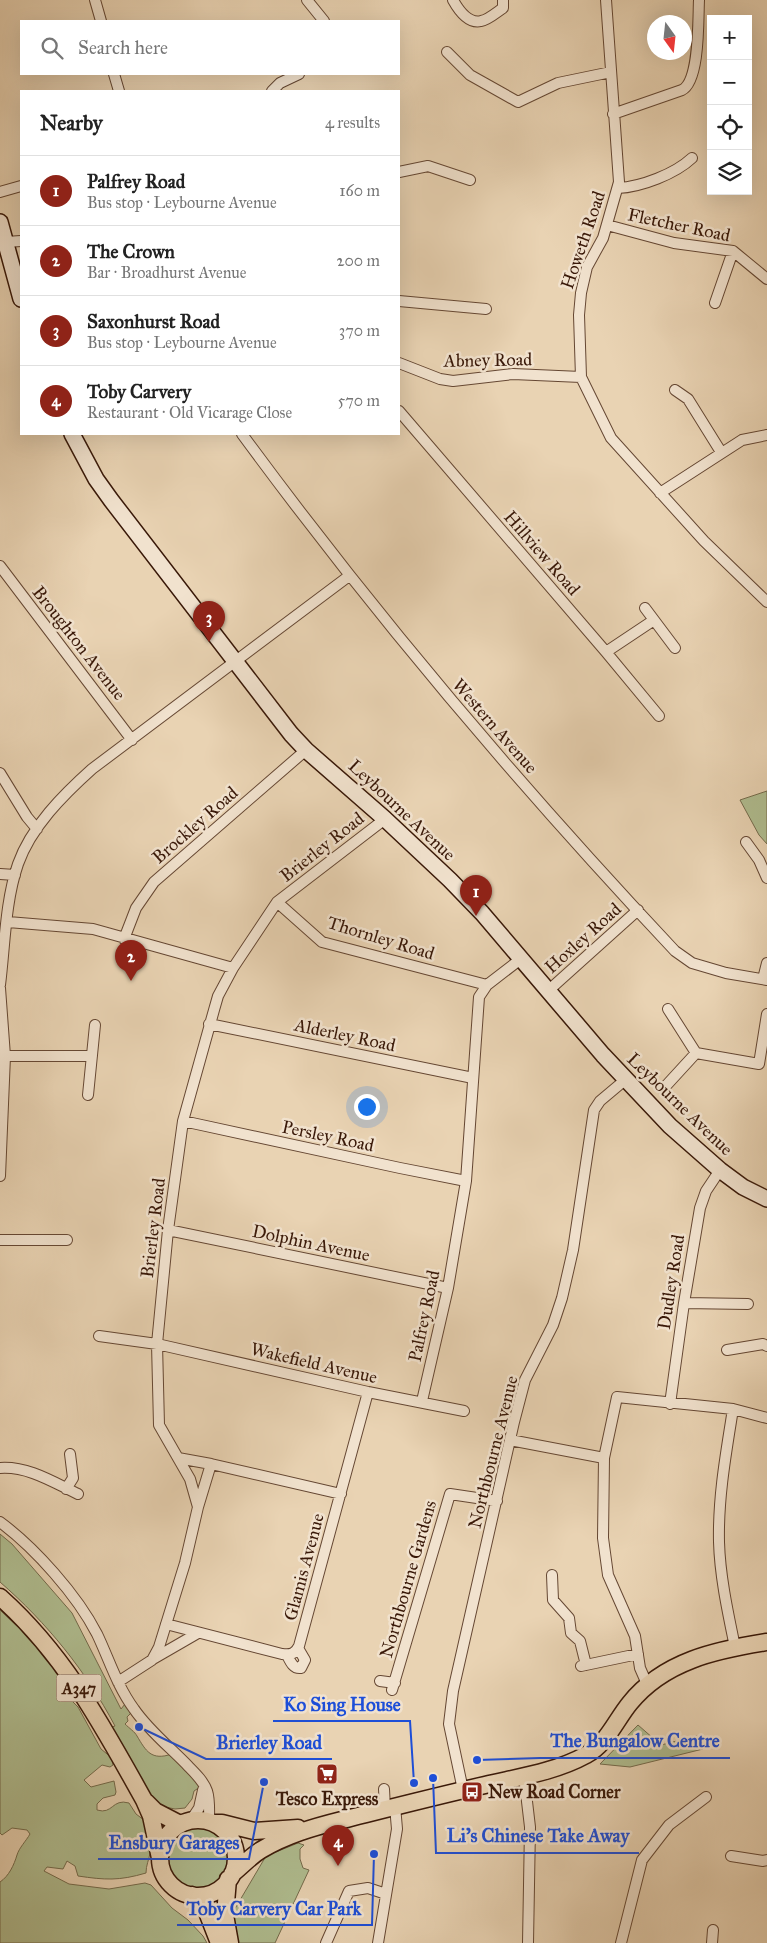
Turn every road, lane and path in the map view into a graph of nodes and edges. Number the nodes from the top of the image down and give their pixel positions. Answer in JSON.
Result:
{"nodes":[{"id":1,"x":95,"y":0,"type":"edge"},
{"id":2,"x":307,"y":0,"type":"edge"},
{"id":3,"x":453,"y":0,"type":"edge"},
{"id":4,"x":503,"y":0,"type":"edge"},
{"id":5,"x":606,"y":0,"type":"edge"},
{"id":6,"x":699,"y":0,"type":"edge"},
{"id":7,"x":101,"y":20,"type":"edge"},
{"id":8,"x":323,"y":20,"type":"edge"},
{"id":9,"x":446,"y":52,"type":"dead end"},
{"id":10,"x":611,"y":72,"type":"junction"},
{"id":11,"x":114,"y":75,"type":"edge"},
{"id":12,"x":297,"y":75,"type":"edge"},
{"id":13,"x":119,"y":90,"type":"edge"},
{"id":14,"x":273,"y":90,"type":"edge"},
{"id":15,"x":613,"y":114,"type":"junction"},
{"id":16,"x":692,"y":158,"type":"dead end"},
{"id":17,"x":400,"y":172,"type":"edge"},
{"id":18,"x":470,"y":180,"type":"dead end"},
{"id":19,"x":20,"y":186,"type":"edge"},
{"id":20,"x":618,"y":188,"type":"junction"},
{"id":21,"x":0,"y":192,"type":"edge"},
{"id":22,"x":0,"y":225,"type":"edge"},
{"id":23,"x":606,"y":225,"type":"junction"},
{"id":24,"x":14,"y":242,"type":"edge"},
{"id":25,"x":733,"y":251,"type":"junction"},
{"id":26,"x":767,"y":279,"type":"edge"},
{"id":27,"x":20,"y":291,"type":"edge"},
{"id":28,"x":400,"y":301,"type":"edge"},
{"id":29,"x":715,"y":303,"type":"dead end"},
{"id":30,"x":486,"y":309,"type":"dead end"},
{"id":31,"x":400,"y":363,"type":"edge"},
{"id":32,"x":581,"y":377,"type":"junction"},
{"id":33,"x":675,"y":390,"type":"dead end"},
{"id":34,"x":400,"y":412,"type":"edge"},
{"id":35,"x":73,"y":435,"type":"edge"},
{"id":36,"x":243,"y":435,"type":"edge"},
{"id":37,"x":767,"y":435,"type":"edge"},
{"id":38,"x":721,"y":452,"type":"junction"},
{"id":39,"x":660,"y":493,"type":"junction"},
{"id":40,"x":0,"y":566,"type":"edge"},
{"id":41,"x":350,"y":576,"type":"junction"},
{"id":42,"x":767,"y":602,"type":"edge"},
{"id":43,"x":645,"y":608,"type":"dead end"},
{"id":44,"x":654,"y":620,"type":"junction"},
{"id":45,"x":675,"y":648,"type":"dead end"},
{"id":46,"x":606,"y":652,"type":"junction"},
{"id":47,"x":235,"y":662,"type":"junction"},
{"id":48,"x":659,"y":716,"type":"dead end"},
{"id":49,"x":132,"y":740,"type":"junction"},
{"id":50,"x":306,"y":750,"type":"junction"},
{"id":51,"x":0,"y":773,"type":"edge"},
{"id":52,"x":385,"y":819,"type":"junction"},
{"id":53,"x":37,"y":828,"type":"junction"},
{"id":54,"x":746,"y":842,"type":"dead end"},
{"id":55,"x":0,"y":874,"type":"edge"},
{"id":56,"x":15,"y":875,"type":"junction"},
{"id":57,"x":767,"y":878,"type":"edge"},
{"id":58,"x":277,"y":902,"type":"junction"},
{"id":59,"x":638,"y":910,"type":"junction"},
{"id":60,"x":8,"y":922,"type":"junction"},
{"id":61,"x":124,"y":939,"type":"junction"},
{"id":62,"x":522,"y":958,"type":"junction"},
{"id":63,"x":767,"y":963,"type":"edge"},
{"id":64,"x":233,"y":968,"type":"junction"},
{"id":65,"x":765,"y":979,"type":"edge"},
{"id":66,"x":487,"y":985,"type":"junction"},
{"id":67,"x":0,"y":986,"type":"edge"},
{"id":68,"x":549,"y":990,"type":"junction"},
{"id":69,"x":668,"y":1009,"type":"dead end"},
{"id":70,"x":767,"y":1014,"type":"edge"},
{"id":71,"x":209,"y":1024,"type":"junction"},
{"id":72,"x":95,"y":1025,"type":"dead end"},
{"id":73,"x":696,"y":1053,"type":"junction"},
{"id":74,"x":5,"y":1056,"type":"junction"},
{"id":75,"x":92,"y":1056,"type":"junction"},
{"id":76,"x":473,"y":1078,"type":"junction"},
{"id":77,"x":625,"y":1080,"type":"junction"},
{"id":78,"x":663,"y":1089,"type":"dead end"},
{"id":79,"x":88,"y":1095,"type":"dead end"},
{"id":80,"x":183,"y":1121,"type":"junction"},
{"id":81,"x":720,"y":1170,"type":"junction"},
{"id":82,"x":0,"y":1176,"type":"edge"},
{"id":83,"x":466,"y":1181,"type":"junction"},
{"id":84,"x":767,"y":1199,"type":"edge"},
{"id":85,"x":168,"y":1230,"type":"junction"},
{"id":86,"x":0,"y":1240,"type":"edge"},
{"id":87,"x":67,"y":1240,"type":"dead end"},
{"id":88,"x":448,"y":1288,"type":"junction"},
{"id":89,"x":684,"y":1303,"type":"junction"},
{"id":90,"x":748,"y":1304,"type":"dead end"},
{"id":91,"x":99,"y":1336,"type":"dead end"},
{"id":92,"x":157,"y":1344,"type":"junction"},
{"id":93,"x":767,"y":1346,"type":"edge"},
{"id":94,"x":727,"y":1350,"type":"dead end"},
{"id":95,"x":368,"y":1392,"type":"junction"},
{"id":96,"x":422,"y":1401,"type":"junction"},
{"id":97,"x":670,"y":1404,"type":"junction"},
{"id":98,"x":733,"y":1409,"type":"junction"},
{"id":99,"x":464,"y":1410,"type":"dead end"},
{"id":100,"x":767,"y":1418,"type":"edge"},
{"id":101,"x":510,"y":1440,"type":"junction"},
{"id":102,"x":70,"y":1454,"type":"dead end"},
{"id":103,"x":178,"y":1458,"type":"junction"},
{"id":104,"x":604,"y":1458,"type":"junction"},
{"id":105,"x":211,"y":1464,"type":"junction"},
{"id":106,"x":0,"y":1468,"type":"edge"},
{"id":107,"x":66,"y":1489,"type":"junction"},
{"id":108,"x":78,"y":1494,"type":"dead end"},
{"id":109,"x":341,"y":1494,"type":"junction"},
{"id":110,"x":497,"y":1501,"type":"junction"},
{"id":111,"x":198,"y":1507,"type":"junction"},
{"id":112,"x":0,"y":1522,"type":"edge"},
{"id":113,"x":552,"y":1575,"type":"dead end"},
{"id":114,"x":0,"y":1596,"type":"edge"},
{"id":115,"x":166,"y":1624,"type":"junction"},
{"id":116,"x":198,"y":1633,"type":"junction"},
{"id":117,"x":767,"y":1642,"type":"edge"},
{"id":118,"x":735,"y":1647,"type":"junction"},
{"id":119,"x":298,"y":1648,"type":"junction"},
{"id":120,"x":638,"y":1654,"type":"junction"},
{"id":121,"x":287,"y":1655,"type":"junction"},
{"id":122,"x":152,"y":1660,"type":"junction"},
{"id":123,"x":380,"y":1681,"type":"dead end"},
{"id":124,"x":118,"y":1682,"type":"junction"},
{"id":125,"x":647,"y":1684,"type":"junction"},
{"id":126,"x":524,"y":1776,"type":"junction"},
{"id":127,"x":203,"y":1784,"type":"junction"},
{"id":128,"x":384,"y":1789,"type":"dead end"},
{"id":129,"x":463,"y":1790,"type":"junction"},
{"id":130,"x":706,"y":1797,"type":"dead end"},
{"id":131,"x":144,"y":1800,"type":"junction"},
{"id":132,"x":390,"y":1807,"type":"junction"},
{"id":133,"x":186,"y":1822,"type":"junction"},
{"id":134,"x":211,"y":1822,"type":"junction"},
{"id":135,"x":315,"y":1827,"type":"junction"},
{"id":136,"x":731,"y":1856,"type":"dead end"},
{"id":137,"x":160,"y":1858,"type":"junction"},
{"id":138,"x":767,"y":1860,"type":"edge"},
{"id":139,"x":230,"y":1876,"type":"junction"},
{"id":140,"x":386,"y":1894,"type":"junction"},
{"id":141,"x":192,"y":1895,"type":"junction"},
{"id":142,"x":713,"y":1930,"type":"dead end"},
{"id":143,"x":219,"y":1943,"type":"edge"},
{"id":144,"x":230,"y":1943,"type":"edge"},
{"id":145,"x":326,"y":1943,"type":"edge"},
{"id":146,"x":378,"y":1943,"type":"edge"},
{"id":147,"x":529,"y":1943,"type":"edge"},
{"id":148,"x":621,"y":1943,"type":"edge"},
{"id":149,"x":712,"y":1943,"type":"edge"}],
"edges":[{"from":1,"to":7,"type":"street"},
{"from":2,"to":8,"type":"street"},
{"from":3,"to":4,"type":"street"},
{"from":5,"to":10,"type":"street","name":"Howeth Road"},
{"from":6,"to":15,"type":"street"},
{"from":9,"to":10,"type":"street"},
{"from":10,"to":15,"type":"street","name":"Howeth Road"},
{"from":11,"to":13,"type":"street"},
{"from":12,"to":14,"type":"street"},
{"from":15,"to":20,"type":"street","name":"Howeth Road"},
{"from":16,"to":20,"type":"street"},
{"from":17,"to":18,"type":"street"},
{"from":19,"to":21,"type":"street"},
{"from":20,"to":23,"type":"street","name":"Howeth Road"},
{"from":22,"to":24,"type":"street"},
{"from":23,"to":25,"type":"street","name":"Fletcher Road"},
{"from":23,"to":32,"type":"street","name":"Howeth Road"},
{"from":24,"to":27,"type":"street"},
{"from":25,"to":26,"type":"street","name":"Fletcher Road"},
{"from":25,"to":29,"type":"street"},
{"from":28,"to":30,"type":"street"},
{"from":31,"to":32,"type":"street","name":"Abney Road"},
{"from":32,"to":39,"type":"street","name":"Howeth Road"},
{"from":33,"to":38,"type":"street"},
{"from":34,"to":46,"type":"street","name":"Hillview Road"},
{"from":35,"to":47,"type":"street","name":"Leybourne Avenue"},
{"from":36,"to":41,"type":"street","name":"Western Avenue"},
{"from":37,"to":38,"type":"street"},
{"from":38,"to":39,"type":"street"},
{"from":39,"to":42,"type":"street","name":"Howeth Road"},
{"from":40,"to":49,"type":"street","name":"Broughton Avenue"},
{"from":41,"to":47,"type":"street"},
{"from":41,"to":59,"type":"street","name":"Western Avenue"},
{"from":43,"to":44,"type":"street"},
{"from":44,"to":45,"type":"street"},
{"from":44,"to":46,"type":"street"},
{"from":46,"to":48,"type":"street","name":"Hillview Road"},
{"from":47,"to":49,"type":"street"},
{"from":47,"to":50,"type":"street","name":"Leybourne Avenue"},
{"from":49,"to":53,"type":"street"},
{"from":50,"to":52,"type":"street","name":"Leybourne Avenue"},
{"from":50,"to":61,"type":"street","name":"Brockley Road"},
{"from":51,"to":53,"type":"street"},
{"from":52,"to":58,"type":"street","name":"Brierley Road"},
{"from":52,"to":62,"type":"street","name":"Leybourne Avenue"},
{"from":53,"to":56,"type":"street"},
{"from":54,"to":57,"type":"street"},
{"from":55,"to":56,"type":"street"},
{"from":56,"to":60,"type":"street"},
{"from":58,"to":64,"type":"street","name":"Brierley Road"},
{"from":58,"to":66,"type":"street","name":"Thornley Road"},
{"from":59,"to":65,"type":"street","name":"Western Avenue"},
{"from":59,"to":68,"type":"street","name":"Hoxley Road"},
{"from":60,"to":61,"type":"street"},
{"from":60,"to":67,"type":"street"},
{"from":61,"to":64,"type":"street"},
{"from":62,"to":66,"type":"street"},
{"from":62,"to":68,"type":"street","name":"Leybourne Avenue"},
{"from":63,"to":65,"type":"street"},
{"from":64,"to":71,"type":"street","name":"Brierley Road"},
{"from":66,"to":76,"type":"street","name":"Palfrey Road"},
{"from":67,"to":74,"type":"street"},
{"from":68,"to":77,"type":"street","name":"Leybourne Avenue"},
{"from":69,"to":73,"type":"street"},
{"from":70,"to":73,"type":"street"},
{"from":71,"to":76,"type":"street","name":"Alderley Road"},
{"from":71,"to":80,"type":"street","name":"Brierley Road"},
{"from":72,"to":75,"type":"street"},
{"from":73,"to":78,"type":"street"},
{"from":74,"to":75,"type":"street"},
{"from":74,"to":82,"type":"street"},
{"from":75,"to":79,"type":"street"},
{"from":76,"to":83,"type":"street","name":"Palfrey Road"},
{"from":77,"to":81,"type":"street","name":"Leybourne Avenue"},
{"from":77,"to":101,"type":"street","name":"Northbourne Avenue"},
{"from":80,"to":83,"type":"street","name":"Persley Road"},
{"from":80,"to":85,"type":"street","name":"Brierley Road"},
{"from":81,"to":84,"type":"street","name":"Leybourne Avenue"},
{"from":81,"to":89,"type":"street","name":"Dudley Road"},
{"from":83,"to":88,"type":"street","name":"Palfrey Road"},
{"from":85,"to":88,"type":"street","name":"Dolphin Avenue"},
{"from":85,"to":92,"type":"street","name":"Brierley Road"},
{"from":86,"to":87,"type":"street"},
{"from":88,"to":96,"type":"street","name":"Palfrey Road"},
{"from":89,"to":90,"type":"street"},
{"from":89,"to":97,"type":"street","name":"Dudley Road"},
{"from":91,"to":92,"type":"street","name":"Wakefield Avenue"},
{"from":92,"to":95,"type":"street","name":"Wakefield Avenue"},
{"from":92,"to":103,"type":"street","name":"Brierley Road"},
{"from":93,"to":94,"type":"street"},
{"from":95,"to":96,"type":"street","name":"Wakefield Avenue"},
{"from":95,"to":109,"type":"street","name":"Glamis Avenue"},
{"from":96,"to":99,"type":"street","name":"Wakefield Avenue"},
{"from":97,"to":98,"type":"street"},
{"from":97,"to":104,"type":"street"},
{"from":98,"to":100,"type":"street"},
{"from":98,"to":118,"type":"street"},
{"from":101,"to":104,"type":"street"},
{"from":101,"to":110,"type":"street","name":"Northbourne Avenue"},
{"from":102,"to":107,"type":"street"},
{"from":103,"to":105,"type":"street"},
{"from":103,"to":111,"type":"street","name":"Brierley Road"},
{"from":104,"to":120,"type":"street"},
{"from":105,"to":109,"type":"street"},
{"from":105,"to":111,"type":"street"},
{"from":106,"to":107,"type":"street"},
{"from":107,"to":108,"type":"street"},
{"from":109,"to":119,"type":"street","name":"Glamis Avenue"},
{"from":110,"to":123,"type":"street","name":"Northbourne Gardens"},
{"from":110,"to":129,"type":"street","name":"Northbourne Avenue"},
{"from":111,"to":115,"type":"street","name":"Brierley Road"},
{"from":112,"to":124,"type":"street"},
{"from":113,"to":120,"type":"street"},
{"from":114,"to":131,"type":"main road","number":"A347"},
{"from":115,"to":116,"type":"street"},
{"from":115,"to":122,"type":"street","name":"Brierley Road"},
{"from":116,"to":121,"type":"street"},
{"from":116,"to":122,"type":"street"},
{"from":117,"to":118,"type":"main road"},
{"from":118,"to":125,"type":"main road"},
{"from":119,"to":121,"type":"street","name":"Glamis Avenue"},
{"from":119,"to":121,"type":"street"},
{"from":120,"to":125,"type":"street"},
{"from":122,"to":124,"type":"street"},
{"from":124,"to":127,"type":"street"},
{"from":125,"to":126,"type":"main road"},
{"from":126,"to":129,"type":"main road"},
{"from":126,"to":147,"type":"street"},
{"from":127,"to":133,"type":"street"},
{"from":127,"to":134,"type":"street"},
{"from":128,"to":132,"type":"street"},
{"from":129,"to":132,"type":"main road"},
{"from":130,"to":148,"type":"street"},
{"from":131,"to":133,"type":"main road","number":"A347"},
{"from":131,"to":137,"type":"main road","number":"A347"},
{"from":132,"to":135,"type":"main road"},
{"from":132,"to":140,"type":"street"},
{"from":133,"to":134,"type":"main road"},
{"from":133,"to":137,"type":"main road"},
{"from":134,"to":135,"type":"main road"},
{"from":134,"to":139,"type":"main road"},
{"from":135,"to":139,"type":"main road"},
{"from":136,"to":138,"type":"street"},
{"from":137,"to":141,"type":"main road"},
{"from":139,"to":141,"type":"main road"},
{"from":139,"to":144,"type":"main road"},
{"from":140,"to":145,"type":"street"},
{"from":140,"to":146,"type":"street"},
{"from":141,"to":143,"type":"main road"},
{"from":142,"to":149,"type":"street"}]}
